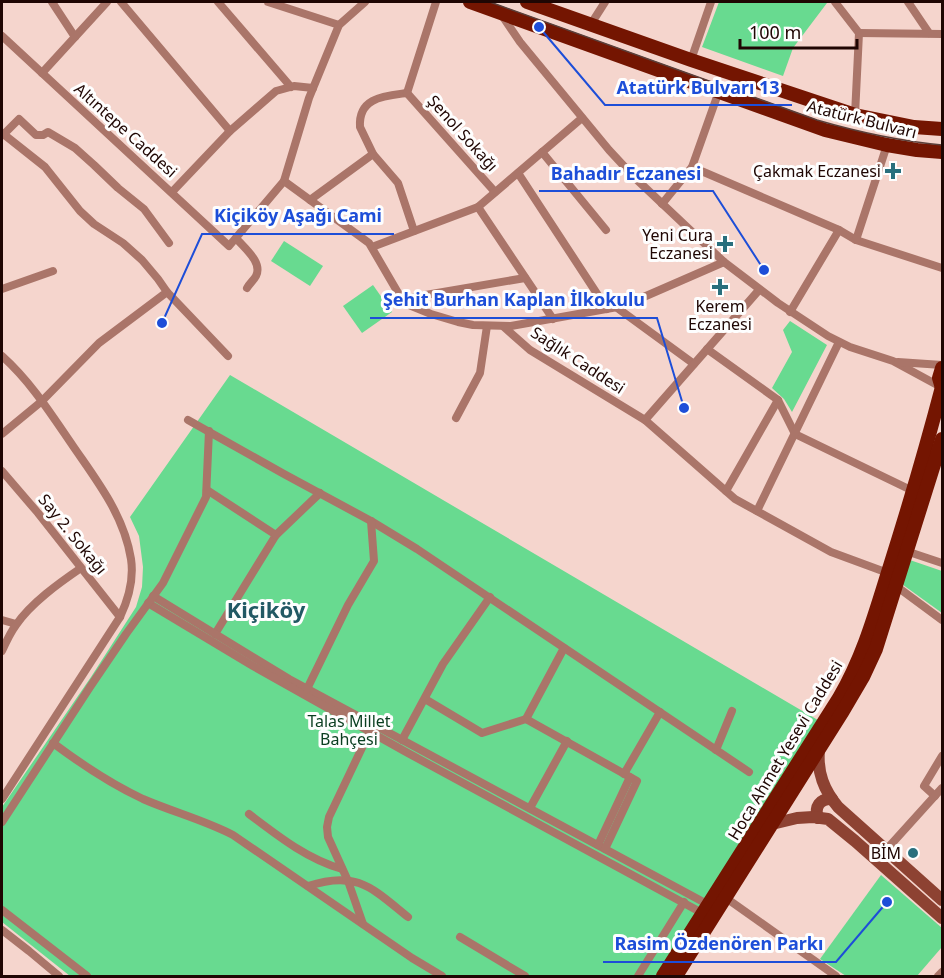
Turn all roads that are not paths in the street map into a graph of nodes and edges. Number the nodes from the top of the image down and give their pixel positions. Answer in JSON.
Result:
{"nodes":[{"id":1,"x":52,"y":2,"type":"edge"},
{"id":2,"x":107,"y":2,"type":"edge"},
{"id":3,"x":121,"y":2,"type":"edge"},
{"id":4,"x":233,"y":2,"type":"edge"},
{"id":5,"x":268,"y":2,"type":"edge"},
{"id":6,"x":365,"y":2,"type":"edge"},
{"id":7,"x":436,"y":2,"type":"edge"},
{"id":8,"x":470,"y":2,"type":"edge"},
{"id":9,"x":527,"y":2,"type":"edge"},
{"id":10,"x":605,"y":2,"type":"edge"},
{"id":11,"x":711,"y":2,"type":"edge"},
{"id":12,"x":835,"y":2,"type":"edge"},
{"id":13,"x":908,"y":2,"type":"edge"},
{"id":14,"x":221,"y":5,"type":"edge"},
{"id":15,"x":500,"y":12,"type":"junction"},
{"id":16,"x":591,"y":24,"type":"junction"},
{"id":17,"x":339,"y":26,"type":"junction"},
{"id":18,"x":859,"y":33,"type":"junction"},
{"id":19,"x":928,"y":33,"type":"junction"},
{"id":20,"x":942,"y":34,"type":"edge"},
{"id":21,"x":2,"y":36,"type":"edge"},
{"id":22,"x":75,"y":37,"type":"junction"},
{"id":23,"x":692,"y":60,"type":"junction"},
{"id":24,"x":42,"y":73,"type":"junction"},
{"id":25,"x":291,"y":87,"type":"junction"},
{"id":26,"x":313,"y":88,"type":"junction"},
{"id":27,"x":719,"y":91,"type":"junction"},
{"id":28,"x":407,"y":93,"type":"junction"},
{"id":29,"x":855,"y":116,"type":"junction"},
{"id":30,"x":582,"y":118,"type":"junction"},
{"id":31,"x":942,"y":129,"type":"edge"},
{"id":32,"x":230,"y":131,"type":"junction"},
{"id":33,"x":2,"y":134,"type":"edge"},
{"id":34,"x":887,"y":145,"type":"junction"},
{"id":35,"x":542,"y":152,"type":"junction"},
{"id":36,"x":942,"y":152,"type":"edge"},
{"id":37,"x":373,"y":154,"type":"junction"},
{"id":38,"x":692,"y":166,"type":"junction"},
{"id":39,"x":518,"y":173,"type":"junction"},
{"id":40,"x":284,"y":181,"type":"junction"},
{"id":41,"x":172,"y":192,"type":"junction"},
{"id":42,"x":495,"y":192,"type":"junction"},
{"id":43,"x":310,"y":200,"type":"junction"},
{"id":44,"x":662,"y":204,"type":"junction"},
{"id":45,"x":478,"y":207,"type":"junction"},
{"id":46,"x":606,"y":230,"type":"dead end"},
{"id":47,"x":414,"y":231,"type":"junction"},
{"id":48,"x":839,"y":231,"type":"junction"},
{"id":49,"x":856,"y":240,"type":"junction"},
{"id":50,"x":232,"y":242,"type":"junction"},
{"id":51,"x":169,"y":243,"type":"dead end"},
{"id":52,"x":372,"y":247,"type":"junction"},
{"id":53,"x":724,"y":262,"type":"junction"},
{"id":54,"x":942,"y":268,"type":"edge"},
{"id":55,"x":52,"y":271,"type":"dead end"},
{"id":56,"x":525,"y":278,"type":"junction"},
{"id":57,"x":247,"y":288,"type":"dead end"},
{"id":58,"x":2,"y":289,"type":"edge"},
{"id":59,"x":759,"y":290,"type":"junction"},
{"id":60,"x":167,"y":292,"type":"junction"},
{"id":61,"x":402,"y":299,"type":"junction"},
{"id":62,"x":612,"y":308,"type":"junction"},
{"id":63,"x":790,"y":312,"type":"junction"},
{"id":64,"x":553,"y":319,"type":"junction"},
{"id":65,"x":487,"y":326,"type":"junction"},
{"id":66,"x":504,"y":327,"type":"junction"},
{"id":67,"x":839,"y":342,"type":"junction"},
{"id":68,"x":707,"y":350,"type":"junction"},
{"id":69,"x":2,"y":356,"type":"edge"},
{"id":70,"x":228,"y":356,"type":"dead end"},
{"id":71,"x":893,"y":361,"type":"junction"},
{"id":72,"x":694,"y":364,"type":"junction"},
{"id":73,"x":942,"y":367,"type":"edge"},
{"id":74,"x":942,"y":388,"type":"edge"},
{"id":75,"x":778,"y":400,"type":"junction"},
{"id":76,"x":44,"y":403,"type":"junction"},
{"id":77,"x":456,"y":418,"type":"dead end"},
{"id":78,"x":188,"y":420,"type":"dead end"},
{"id":79,"x":645,"y":420,"type":"junction"},
{"id":80,"x":209,"y":431,"type":"junction"},
{"id":81,"x":2,"y":434,"type":"edge"},
{"id":82,"x":795,"y":434,"type":"junction"},
{"id":83,"x":942,"y":439,"type":"edge"},
{"id":84,"x":2,"y":471,"type":"edge"},
{"id":85,"x":207,"y":490,"type":"junction"},
{"id":86,"x":726,"y":491,"type":"junction"},
{"id":87,"x":913,"y":491,"type":"junction"},
{"id":88,"x":320,"y":493,"type":"junction"},
{"id":89,"x":757,"y":511,"type":"junction"},
{"id":90,"x":371,"y":521,"type":"junction"},
{"id":91,"x":276,"y":535,"type":"junction"},
{"id":92,"x":906,"y":551,"type":"junction"},
{"id":93,"x":942,"y":563,"type":"edge"},
{"id":94,"x":81,"y":568,"type":"junction"},
{"id":95,"x":888,"y":573,"type":"junction"},
{"id":96,"x":896,"y":585,"type":"junction"},
{"id":97,"x":490,"y":597,"type":"junction"},
{"id":98,"x":151,"y":600,"type":"junction"},
{"id":99,"x":120,"y":617,"type":"junction"},
{"id":100,"x":2,"y":620,"type":"edge"},
{"id":101,"x":942,"y":620,"type":"edge"},
{"id":102,"x":16,"y":624,"type":"junction"},
{"id":103,"x":215,"y":634,"type":"junction"},
{"id":104,"x":564,"y":648,"type":"junction"},
{"id":105,"x":2,"y":651,"type":"edge"},
{"id":106,"x":307,"y":689,"type":"junction"},
{"id":107,"x":424,"y":699,"type":"junction"},
{"id":108,"x":732,"y":711,"type":"dead end"},
{"id":109,"x":660,"y":712,"type":"junction"},
{"id":110,"x":526,"y":719,"type":"junction"},
{"id":111,"x":370,"y":731,"type":"junction"},
{"id":112,"x":402,"y":740,"type":"junction"},
{"id":113,"x":567,"y":741,"type":"junction"},
{"id":114,"x":53,"y":743,"type":"junction"},
{"id":115,"x":716,"y":750,"type":"junction"},
{"id":116,"x":819,"y":750,"type":"junction"},
{"id":117,"x":942,"y":756,"type":"edge"},
{"id":118,"x":749,"y":772,"type":"dead end"},
{"id":119,"x":627,"y":776,"type":"junction"},
{"id":120,"x":942,"y":788,"type":"edge"},
{"id":121,"x":935,"y":796,"type":"junction"},
{"id":122,"x":2,"y":799,"type":"edge"},
{"id":123,"x":832,"y":799,"type":"junction"},
{"id":124,"x":530,"y":808,"type":"junction"},
{"id":125,"x":249,"y":814,"type":"dead end"},
{"id":126,"x":818,"y":818,"type":"junction"},
{"id":127,"x":2,"y":822,"type":"edge"},
{"id":128,"x":772,"y":824,"type":"junction"},
{"id":129,"x":601,"y":847,"type":"junction"},
{"id":130,"x":886,"y":850,"type":"junction"},
{"id":131,"x":342,"y":869,"type":"junction"},
{"id":132,"x":348,"y":881,"type":"junction"},
{"id":133,"x":308,"y":886,"type":"junction"},
{"id":134,"x":726,"y":898,"type":"junction"},
{"id":135,"x":942,"y":900,"type":"edge"},
{"id":136,"x":684,"y":902,"type":"junction"},
{"id":137,"x":706,"y":909,"type":"junction"},
{"id":138,"x":2,"y":910,"type":"edge"},
{"id":139,"x":408,"y":917,"type":"dead end"},
{"id":140,"x":942,"y":918,"type":"edge"},
{"id":141,"x":363,"y":924,"type":"junction"},
{"id":142,"x":2,"y":930,"type":"edge"},
{"id":143,"x":460,"y":937,"type":"dead end"},
{"id":144,"x":942,"y":972,"type":"edge"},
{"id":145,"x":58,"y":976,"type":"edge"},
{"id":146,"x":87,"y":976,"type":"edge"},
{"id":147,"x":442,"y":976,"type":"edge"},
{"id":148,"x":525,"y":976,"type":"edge"},
{"id":149,"x":638,"y":976,"type":"edge"},
{"id":150,"x":663,"y":976,"type":"edge"},
{"id":151,"x":676,"y":976,"type":"edge"},
{"id":152,"x":836,"y":976,"type":"edge"},
{"id":153,"x":939,"y":976,"type":"edge"}],
"edges":[{"from":1,"to":22,"type":"street"},
{"from":2,"to":22,"type":"street"},
{"from":3,"to":32,"type":"street"},
{"from":4,"to":14,"type":"street"},
{"from":5,"to":17,"type":"street"},
{"from":6,"to":17,"type":"street"},
{"from":7,"to":28,"type":"street"},
{"from":8,"to":15,"type":"main road","name":"Atatürk Bulvarı"},
{"from":9,"to":16,"type":"main road","name":"Atatürk Bulvarı"},
{"from":10,"to":16,"type":"street"},
{"from":11,"to":23,"type":"street"},
{"from":12,"to":18,"type":"street"},
{"from":13,"to":19,"type":"street"},
{"from":14,"to":25,"type":"street"},
{"from":15,"to":27,"type":"main road","name":"Atatürk Bulvarı"},
{"from":15,"to":30,"type":"street"},
{"from":16,"to":23,"type":"main road","name":"Atatürk Bulvarı"},
{"from":17,"to":26,"type":"street"},
{"from":18,"to":19,"type":"street"},
{"from":18,"to":29,"type":"street"},
{"from":19,"to":20,"type":"street"},
{"from":21,"to":24,"type":"street","name":"Altıntepe Caddesi"},
{"from":22,"to":24,"type":"street"},
{"from":23,"to":29,"type":"main road","name":"Atatürk Bulvarı"},
{"from":24,"to":41,"type":"street","name":"Altıntepe Caddesi"},
{"from":25,"to":26,"type":"street"},
{"from":25,"to":32,"type":"street"},
{"from":26,"to":40,"type":"street"},
{"from":27,"to":34,"type":"main road","name":"Atatürk Bulvarı"},
{"from":27,"to":38,"type":"street"},
{"from":28,"to":37,"type":"street"},
{"from":28,"to":42,"type":"street","name":"Şenol Sokağı"},
{"from":29,"to":31,"type":"main road","name":"Atatürk Bulvarı"},
{"from":30,"to":35,"type":"street"},
{"from":30,"to":44,"type":"street"},
{"from":32,"to":41,"type":"street"},
{"from":33,"to":51,"type":"street"},
{"from":33,"to":60,"type":"street"},
{"from":34,"to":36,"type":"main road","name":"Atatürk Bulvarı"},
{"from":34,"to":49,"type":"street"},
{"from":35,"to":39,"type":"street"},
{"from":35,"to":46,"type":"street"},
{"from":37,"to":43,"type":"street"},
{"from":37,"to":47,"type":"street"},
{"from":38,"to":44,"type":"street"},
{"from":38,"to":48,"type":"street"},
{"from":39,"to":42,"type":"street"},
{"from":39,"to":62,"type":"street"},
{"from":40,"to":43,"type":"street"},
{"from":40,"to":50,"type":"street"},
{"from":41,"to":50,"type":"street","name":"Altıntepe Caddesi"},
{"from":42,"to":45,"type":"street"},
{"from":43,"to":52,"type":"street"},
{"from":44,"to":53,"type":"street"},
{"from":45,"to":47,"type":"street"},
{"from":45,"to":56,"type":"street"},
{"from":47,"to":52,"type":"street"},
{"from":48,"to":49,"type":"street"},
{"from":48,"to":63,"type":"street"},
{"from":49,"to":54,"type":"street"},
{"from":50,"to":57,"type":"street","name":"Altıntepe Caddesi"},
{"from":52,"to":61,"type":"street"},
{"from":53,"to":59,"type":"street"},
{"from":53,"to":62,"type":"street"},
{"from":55,"to":58,"type":"street"},
{"from":56,"to":61,"type":"street"},
{"from":56,"to":64,"type":"street"},
{"from":59,"to":63,"type":"street"},
{"from":59,"to":68,"type":"street"},
{"from":60,"to":70,"type":"street"},
{"from":60,"to":76,"type":"street"},
{"from":61,"to":65,"type":"street"},
{"from":62,"to":64,"type":"street"},
{"from":62,"to":72,"type":"street"},
{"from":63,"to":67,"type":"street"},
{"from":64,"to":66,"type":"street"},
{"from":65,"to":66,"type":"street"},
{"from":65,"to":77,"type":"street"},
{"from":66,"to":79,"type":"street","name":"Sağlık Caddesi"},
{"from":67,"to":71,"type":"street"},
{"from":67,"to":82,"type":"street"},
{"from":68,"to":72,"type":"street"},
{"from":68,"to":75,"type":"street"},
{"from":69,"to":76,"type":"street"},
{"from":71,"to":73,"type":"street"},
{"from":71,"to":74,"type":"street"},
{"from":72,"to":79,"type":"street"},
{"from":73,"to":74,"type":"main road","name":"Hoca Ahmet Yesevi Caddesi"},
{"from":74,"to":87,"type":"main road","name":"Hoca Ahmet Yesevi Caddesi"},
{"from":75,"to":82,"type":"street"},
{"from":75,"to":86,"type":"street"},
{"from":76,"to":81,"type":"street"},
{"from":76,"to":99,"type":"street"},
{"from":78,"to":80,"type":"street"},
{"from":79,"to":86,"type":"street","name":"Sağlık Caddesi"},
{"from":80,"to":85,"type":"street"},
{"from":80,"to":88,"type":"street"},
{"from":82,"to":87,"type":"street"},
{"from":82,"to":89,"type":"street"},
{"from":83,"to":92,"type":"main road","name":"Hoca Ahmet Yesevi Caddesi"},
{"from":84,"to":94,"type":"street","name":"Say 2. Sokağı"},
{"from":85,"to":91,"type":"street"},
{"from":85,"to":98,"type":"street"},
{"from":86,"to":89,"type":"street","name":"Sağlık Caddesi"},
{"from":87,"to":95,"type":"main road","name":"Hoca Ahmet Yesevi Caddesi"},
{"from":88,"to":90,"type":"street"},
{"from":88,"to":91,"type":"street"},
{"from":89,"to":95,"type":"street","name":"Sağlık Caddesi"},
{"from":90,"to":97,"type":"street"},
{"from":90,"to":106,"type":"street"},
{"from":91,"to":103,"type":"street"},
{"from":92,"to":93,"type":"street"},
{"from":92,"to":96,"type":"main road","name":"Hoca Ahmet Yesevi Caddesi"},
{"from":94,"to":99,"type":"street","name":"Say 2. Sokağı"},
{"from":94,"to":102,"type":"street"},
{"from":95,"to":137,"type":"main road","name":"Hoca Ahmet Yesevi Caddesi"},
{"from":96,"to":101,"type":"street"},
{"from":96,"to":116,"type":"main road","name":"Hoca Ahmet Yesevi Caddesi"},
{"from":97,"to":104,"type":"street"},
{"from":97,"to":107,"type":"street"},
{"from":98,"to":103,"type":"street"},
{"from":98,"to":111,"type":"street"},
{"from":98,"to":114,"type":"street"},
{"from":99,"to":122,"type":"street"},
{"from":100,"to":102,"type":"street"},
{"from":102,"to":105,"type":"street"},
{"from":103,"to":106,"type":"street"},
{"from":104,"to":109,"type":"street"},
{"from":104,"to":110,"type":"street"},
{"from":106,"to":112,"type":"street"},
{"from":107,"to":110,"type":"street"},
{"from":107,"to":112,"type":"street"},
{"from":108,"to":115,"type":"street"},
{"from":109,"to":115,"type":"street"},
{"from":109,"to":119,"type":"street"},
{"from":110,"to":113,"type":"street"},
{"from":111,"to":131,"type":"street"},
{"from":111,"to":136,"type":"street"},
{"from":112,"to":124,"type":"street"},
{"from":113,"to":119,"type":"street"},
{"from":113,"to":124,"type":"street"},
{"from":114,"to":127,"type":"street"},
{"from":114,"to":133,"type":"street"},
{"from":115,"to":118,"type":"street"},
{"from":116,"to":123,"type":"street"},
{"from":116,"to":128,"type":"main road","name":"Hoca Ahmet Yesevi Caddesi"},
{"from":117,"to":121,"type":"street"},
{"from":119,"to":129,"type":"street"},
{"from":120,"to":121,"type":"street"},
{"from":121,"to":130,"type":"street"},
{"from":123,"to":126,"type":"street"},
{"from":123,"to":130,"type":"street"},
{"from":124,"to":129,"type":"street"},
{"from":125,"to":131,"type":"street"},
{"from":126,"to":128,"type":"street"},
{"from":126,"to":140,"type":"street"},
{"from":128,"to":134,"type":"main road","name":"Hoca Ahmet Yesevi Caddesi"},
{"from":129,"to":137,"type":"street"},
{"from":130,"to":135,"type":"street"},
{"from":131,"to":132,"type":"street"},
{"from":132,"to":133,"type":"street"},
{"from":132,"to":139,"type":"street"},
{"from":132,"to":141,"type":"street"},
{"from":133,"to":141,"type":"street"},
{"from":134,"to":151,"type":"main road","name":"Hoca Ahmet Yesevi Caddesi"},
{"from":134,"to":152,"type":"street"},
{"from":136,"to":137,"type":"street"},
{"from":136,"to":149,"type":"street"},
{"from":137,"to":150,"type":"main road","name":"Hoca Ahmet Yesevi Caddesi"},
{"from":138,"to":146,"type":"street"},
{"from":141,"to":147,"type":"street"},
{"from":142,"to":145,"type":"street"},
{"from":143,"to":148,"type":"street"},
{"from":144,"to":153,"type":"street"}]}
